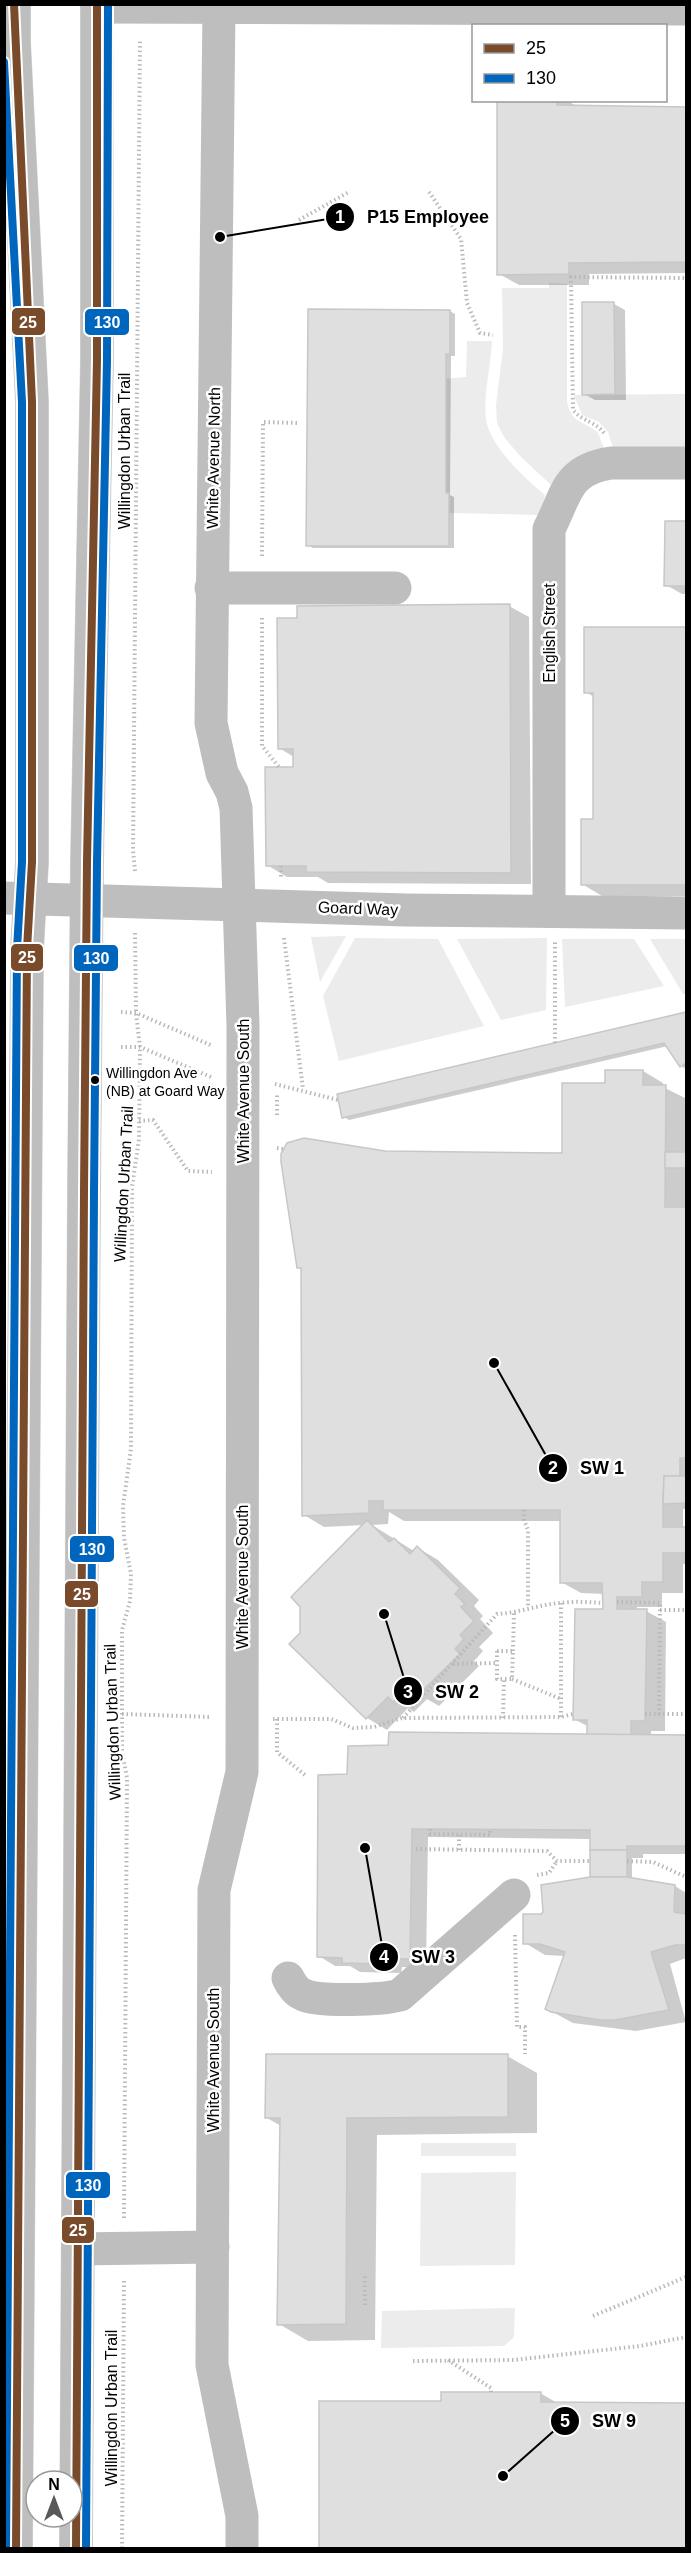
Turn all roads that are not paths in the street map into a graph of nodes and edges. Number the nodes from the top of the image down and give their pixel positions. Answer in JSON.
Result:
{"nodes":[{"id":1,"x":14,"y":4,"type":"edge"},
{"id":2,"x":98,"y":6,"type":"edge"},
{"id":3,"x":219,"y":7,"type":"junction"},
{"id":4,"x":687,"y":9,"type":"edge"},
{"id":5,"x":14,"y":231,"type":"edge"},
{"id":6,"x":687,"y":463,"type":"edge"},
{"id":7,"x":211,"y":588,"type":"junction"},
{"id":8,"x":395,"y":588,"type":"dead end"},
{"id":9,"x":17,"y":898,"type":"edge"},
{"id":10,"x":87,"y":901,"type":"junction"},
{"id":11,"x":239,"y":904,"type":"junction"},
{"id":12,"x":552,"y":911,"type":"junction"},
{"id":13,"x":687,"y":913,"type":"edge"},
{"id":14,"x":514,"y":1895,"type":"road end"},
{"id":15,"x":288,"y":1978,"type":"dead end"},
{"id":16,"x":12,"y":1998,"type":"edge"},
{"id":17,"x":213,"y":2247,"type":"junction"},
{"id":18,"x":78,"y":2249,"type":"junction"},
{"id":19,"x":16,"y":2548,"type":"edge"},
{"id":20,"x":76,"y":2548,"type":"edge"},
{"id":21,"x":242,"y":2548,"type":"edge"}],
"edges":[{"from":1,"to":5,"type":"main road"},
{"from":2,"to":3,"type":"main road"},
{"from":2,"to":10,"type":"main road"},
{"from":3,"to":4,"type":"main road"},
{"from":3,"to":7,"type":"main road","name":"White Avenue North"},
{"from":5,"to":9,"type":"main road"},
{"from":6,"to":12,"type":"main road","name":"English Street"},
{"from":7,"to":8,"type":"main road"},
{"from":7,"to":11,"type":"main road","name":"White Avenue North"},
{"from":9,"to":10,"type":"main road","name":"Goard Way"},
{"from":9,"to":16,"type":"main road"},
{"from":10,"to":11,"type":"main road","name":"Goard Way"},
{"from":10,"to":18,"type":"main road"},
{"from":11,"to":12,"type":"main road","name":"Goard Way"},
{"from":11,"to":17,"type":"main road","name":"White Avenue South"},
{"from":12,"to":13,"type":"main road","name":"Goard Way"},
{"from":14,"to":15,"type":"main road"},
{"from":16,"to":19,"type":"main road"},
{"from":17,"to":18,"type":"main road"},
{"from":17,"to":21,"type":"main road","name":"White Avenue South"},
{"from":18,"to":20,"type":"main road"}]}
